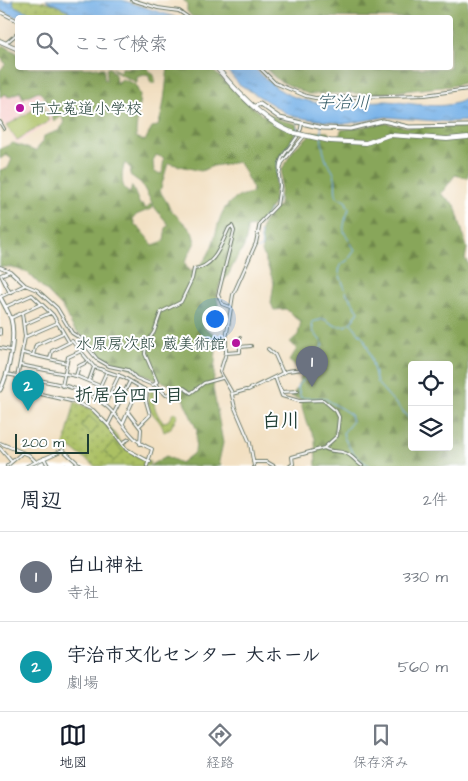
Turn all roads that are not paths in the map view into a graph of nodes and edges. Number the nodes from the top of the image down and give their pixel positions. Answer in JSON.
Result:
{"nodes":[{"id":1,"x":132,"y":0,"type":"edge"},
{"id":2,"x":0,"y":12,"type":"edge"},
{"id":3,"x":185,"y":15,"type":"edge"},
{"id":4,"x":15,"y":20,"type":"edge"},
{"id":5,"x":15,"y":36,"type":"edge"},
{"id":6,"x":0,"y":41,"type":"edge"},
{"id":7,"x":6,"y":43,"type":"junction"},
{"id":8,"x":15,"y":48,"type":"edge"},
{"id":9,"x":219,"y":70,"type":"edge"},
{"id":10,"x":262,"y":70,"type":"edge"},
{"id":11,"x":468,"y":89,"type":"edge"},
{"id":12,"x":255,"y":106,"type":"junction"},
{"id":13,"x":0,"y":122,"type":"edge"},
{"id":14,"x":299,"y":123,"type":"junction"},
{"id":15,"x":468,"y":126,"type":"edge"},
{"id":16,"x":4,"y":130,"type":"dead end"},
{"id":17,"x":304,"y":135,"type":"junction"},
{"id":18,"x":468,"y":137,"type":"edge"},
{"id":19,"x":280,"y":171,"type":"junction"},
{"id":20,"x":0,"y":268,"type":"edge"},
{"id":21,"x":10,"y":271,"type":"junction"},
{"id":22,"x":25,"y":285,"type":"junction"},
{"id":23,"x":10,"y":292,"type":"junction"},
{"id":24,"x":0,"y":297,"type":"edge"},
{"id":25,"x":41,"y":304,"type":"junction"},
{"id":26,"x":230,"y":307,"type":"junction"},
{"id":27,"x":6,"y":308,"type":"junction"},
{"id":28,"x":51,"y":312,"type":"junction"},
{"id":29,"x":22,"y":313,"type":"junction"},
{"id":30,"x":11,"y":318,"type":"junction"},
{"id":31,"x":58,"y":322,"type":"junction"},
{"id":32,"x":25,"y":324,"type":"junction"},
{"id":33,"x":0,"y":329,"type":"edge"},
{"id":34,"x":64,"y":332,"type":"junction"},
{"id":35,"x":0,"y":334,"type":"edge"},
{"id":36,"x":25,"y":337,"type":"junction"},
{"id":37,"x":240,"y":338,"type":"dead end"},
{"id":38,"x":69,"y":343,"type":"junction"},
{"id":39,"x":251,"y":346,"type":"dead end"},
{"id":40,"x":240,"y":347,"type":"junction"},
{"id":41,"x":0,"y":348,"type":"edge"},
{"id":42,"x":268,"y":349,"type":"dead end"},
{"id":43,"x":10,"y":350,"type":"junction"},
{"id":44,"x":79,"y":352,"type":"junction"},
{"id":45,"x":226,"y":352,"type":"junction"},
{"id":46,"x":22,"y":353,"type":"junction"},
{"id":47,"x":33,"y":355,"type":"junction"},
{"id":48,"x":50,"y":359,"type":"junction"},
{"id":49,"x":88,"y":362,"type":"junction"},
{"id":50,"x":67,"y":363,"type":"junction"},
{"id":51,"x":20,"y":365,"type":"junction"},
{"id":52,"x":94,"y":367,"type":"junction"},
{"id":53,"x":303,"y":369,"type":"dead end"},
{"id":54,"x":106,"y":372,"type":"junction"},
{"id":55,"x":282,"y":373,"type":"junction"},
{"id":56,"x":6,"y":374,"type":"junction"},
{"id":57,"x":64,"y":374,"type":"junction"},
{"id":58,"x":119,"y":375,"type":"junction"},
{"id":59,"x":76,"y":376,"type":"junction"},
{"id":60,"x":17,"y":377,"type":"junction"},
{"id":61,"x":136,"y":378,"type":"junction"},
{"id":62,"x":222,"y":378,"type":"junction"},
{"id":63,"x":276,"y":378,"type":"junction"},
{"id":64,"x":88,"y":381,"type":"junction"},
{"id":65,"x":131,"y":382,"type":"junction"},
{"id":66,"x":155,"y":384,"type":"junction"},
{"id":67,"x":62,"y":386,"type":"junction"},
{"id":68,"x":100,"y":386,"type":"junction"},
{"id":69,"x":140,"y":387,"type":"junction"},
{"id":70,"x":0,"y":390,"type":"edge"},
{"id":71,"x":79,"y":390,"type":"junction"},
{"id":72,"x":298,"y":391,"type":"dead end"},
{"id":73,"x":232,"y":394,"type":"junction"},
{"id":74,"x":94,"y":397,"type":"junction"},
{"id":75,"x":75,"y":402,"type":"junction"},
{"id":76,"x":105,"y":404,"type":"junction"},
{"id":77,"x":128,"y":412,"type":"junction"},
{"id":78,"x":114,"y":414,"type":"junction"},
{"id":79,"x":123,"y":423,"type":"junction"},
{"id":80,"x":108,"y":425,"type":"junction"},
{"id":81,"x":139,"y":426,"type":"junction"},
{"id":82,"x":131,"y":438,"type":"junction"},
{"id":83,"x":0,"y":443,"type":"edge"},
{"id":84,"x":122,"y":443,"type":"junction"},
{"id":85,"x":140,"y":444,"type":"junction"},
{"id":86,"x":0,"y":448,"type":"edge"},
{"id":87,"x":324,"y":448,"type":"junction"},
{"id":88,"x":22,"y":453,"type":"junction"},
{"id":89,"x":44,"y":458,"type":"junction"},
{"id":90,"x":12,"y":462,"type":"junction"},
{"id":91,"x":35,"y":462,"type":"junction"},
{"id":92,"x":150,"y":462,"type":"junction"},
{"id":93,"x":254,"y":465,"type":"edge"},
{"id":94,"x":7,"y":466,"type":"edge"},
{"id":95,"x":27,"y":466,"type":"edge"},
{"id":96,"x":48,"y":466,"type":"edge"},
{"id":97,"x":57,"y":466,"type":"edge"},
{"id":98,"x":63,"y":466,"type":"edge"},
{"id":99,"x":82,"y":466,"type":"edge"},
{"id":100,"x":147,"y":466,"type":"edge"},
{"id":101,"x":274,"y":466,"type":"edge"},
{"id":102,"x":290,"y":466,"type":"edge"},
{"id":103,"x":362,"y":466,"type":"edge"}],
"edges":[{"from":1,"to":3,"type":"street"},
{"from":2,"to":4,"type":"street"},
{"from":5,"to":7,"type":"street"},
{"from":6,"to":7,"type":"main road"},
{"from":7,"to":8,"type":"main road"},
{"from":9,"to":12,"type":"main road"},
{"from":10,"to":11,"type":"street"},
{"from":12,"to":14,"type":"street"},
{"from":12,"to":17,"type":"main road","bridge":true},
{"from":13,"to":16,"type":"street"},
{"from":14,"to":15,"type":"street"},
{"from":14,"to":19,"type":"street"},
{"from":17,"to":18,"type":"main road"},
{"from":17,"to":19,"type":"street"},
{"from":19,"to":26,"type":"street"},
{"from":20,"to":21,"type":"street"},
{"from":21,"to":22,"type":"street"},
{"from":21,"to":23,"type":"street"},
{"from":22,"to":23,"type":"street"},
{"from":22,"to":61,"type":"street"},
{"from":23,"to":24,"type":"street"},
{"from":24,"to":27,"type":"street"},
{"from":25,"to":27,"type":"street"},
{"from":25,"to":28,"type":"street"},
{"from":25,"to":29,"type":"street"},
{"from":26,"to":45,"type":"street"},
{"from":26,"to":66,"type":"street"},
{"from":27,"to":30,"type":"street"},
{"from":28,"to":31,"type":"street"},
{"from":28,"to":32,"type":"street"},
{"from":29,"to":30,"type":"street"},
{"from":29,"to":32,"type":"street"},
{"from":30,"to":43,"type":"street"},
{"from":31,"to":34,"type":"street"},
{"from":31,"to":36,"type":"street"},
{"from":32,"to":36,"type":"street"},
{"from":33,"to":35,"type":"street"},
{"from":34,"to":38,"type":"street"},
{"from":34,"to":47,"type":"street"},
{"from":36,"to":46,"type":"street"},
{"from":37,"to":40,"type":"street"},
{"from":38,"to":44,"type":"street"},
{"from":38,"to":48,"type":"street"},
{"from":39,"to":40,"type":"street"},
{"from":40,"to":45,"type":"street"},
{"from":41,"to":43,"type":"street"},
{"from":42,"to":55,"type":"street"},
{"from":43,"to":56,"type":"street"},
{"from":44,"to":49,"type":"street"},
{"from":44,"to":50,"type":"street"},
{"from":45,"to":62,"type":"street"},
{"from":46,"to":47,"type":"street"},
{"from":46,"to":51,"type":"street"},
{"from":47,"to":48,"type":"street"},
{"from":48,"to":50,"type":"street"},
{"from":49,"to":52,"type":"street"},
{"from":49,"to":59,"type":"street"},
{"from":50,"to":57,"type":"street"},
{"from":51,"to":57,"type":"street"},
{"from":51,"to":60,"type":"street"},
{"from":52,"to":54,"type":"street"},
{"from":52,"to":64,"type":"street"},
{"from":53,"to":55,"type":"street"},
{"from":54,"to":58,"type":"street"},
{"from":54,"to":68,"type":"street"},
{"from":55,"to":63,"type":"street"},
{"from":56,"to":60,"type":"street"},
{"from":56,"to":70,"type":"street"},
{"from":57,"to":59,"type":"street"},
{"from":57,"to":67,"type":"street"},
{"from":58,"to":65,"type":"street"},
{"from":58,"to":76,"type":"street"},
{"from":59,"to":64,"type":"street"},
{"from":60,"to":67,"type":"street"},
{"from":60,"to":75,"type":"street"},
{"from":61,"to":65,"type":"street"},
{"from":61,"to":66,"type":"street"},
{"from":62,"to":66,"type":"street"},
{"from":62,"to":73,"type":"street"},
{"from":63,"to":72,"type":"street"},
{"from":63,"to":73,"type":"street"},
{"from":63,"to":87,"type":"street"},
{"from":64,"to":68,"type":"street"},
{"from":65,"to":69,"type":"street"},
{"from":65,"to":78,"type":"street"},
{"from":67,"to":71,"type":"street"},
{"from":68,"to":74,"type":"street"},
{"from":69,"to":77,"type":"street"},
{"from":69,"to":81,"type":"street"},
{"from":71,"to":74,"type":"street"},
{"from":71,"to":75,"type":"street"},
{"from":73,"to":93,"type":"street"},
{"from":74,"to":76,"type":"street"},
{"from":75,"to":80,"type":"street"},
{"from":76,"to":78,"type":"street"},
{"from":77,"to":79,"type":"street"},
{"from":77,"to":81,"type":"street"},
{"from":78,"to":79,"type":"street"},
{"from":78,"to":80,"type":"street"},
{"from":79,"to":82,"type":"street"},
{"from":80,"to":84,"type":"street"},
{"from":81,"to":85,"type":"street"},
{"from":82,"to":84,"type":"street"},
{"from":82,"to":85,"type":"street"},
{"from":83,"to":88,"type":"street"},
{"from":84,"to":92,"type":"street"},
{"from":85,"to":92,"type":"street"},
{"from":86,"to":90,"type":"street"},
{"from":87,"to":102,"type":"street"},
{"from":87,"to":103,"type":"street"},
{"from":88,"to":90,"type":"street"},
{"from":88,"to":91,"type":"street"},
{"from":89,"to":91,"type":"street"},
{"from":89,"to":96,"type":"street"},
{"from":89,"to":99,"type":"street"},
{"from":90,"to":94,"type":"street"},
{"from":91,"to":95,"type":"street"},
{"from":92,"to":100,"type":"street"},
{"from":93,"to":101,"type":"street"},
{"from":97,"to":98,"type":"street"}]}
